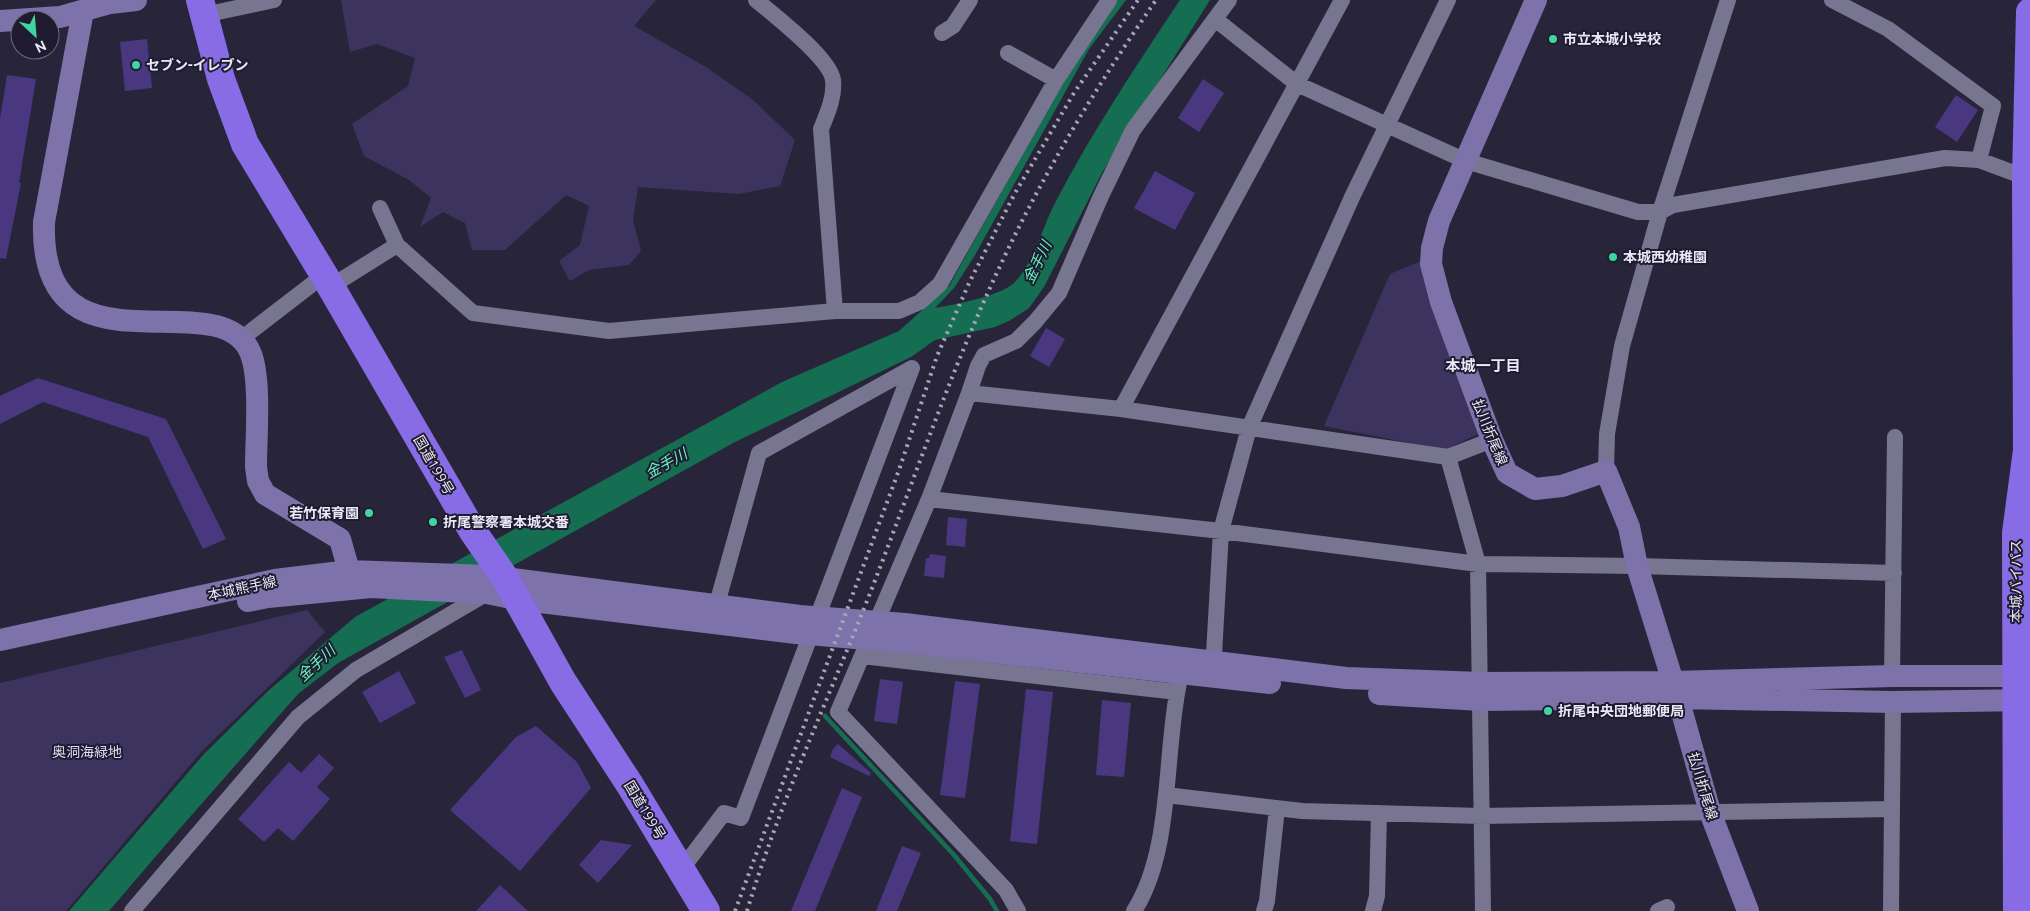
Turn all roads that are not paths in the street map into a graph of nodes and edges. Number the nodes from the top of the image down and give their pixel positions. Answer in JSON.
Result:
{"nodes":[{"id":1,"x":136,"y":0,"type":"edge"},
{"id":2,"x":274,"y":0,"type":"edge"},
{"id":3,"x":756,"y":0,"type":"edge"},
{"id":4,"x":970,"y":0,"type":"edge"},
{"id":5,"x":1109,"y":0,"type":"edge"},
{"id":6,"x":1230,"y":0,"type":"edge"},
{"id":7,"x":1342,"y":0,"type":"edge"},
{"id":8,"x":1448,"y":0,"type":"edge"},
{"id":9,"x":1536,"y":0,"type":"edge"},
{"id":10,"x":1728,"y":0,"type":"edge"},
{"id":11,"x":1832,"y":0,"type":"edge"},
{"id":12,"x":202,"y":8,"type":"edge"},
{"id":13,"x":83,"y":10,"type":"junction"},
{"id":14,"x":2030,"y":12,"type":"edge"},
{"id":15,"x":1215,"y":19,"type":"junction"},
{"id":16,"x":0,"y":21,"type":"edge"},
{"id":17,"x":942,"y":32,"type":"dead end"},
{"id":18,"x":1008,"y":52,"type":"dead end"},
{"id":19,"x":1056,"y":80,"type":"junction"},
{"id":20,"x":1297,"y":84,"type":"junction"},
{"id":21,"x":1388,"y":124,"type":"junction"},
{"id":22,"x":1979,"y":160,"type":"junction"},
{"id":23,"x":1466,"y":161,"type":"junction"},
{"id":24,"x":2028,"y":179,"type":"edge"},
{"id":25,"x":380,"y":208,"type":"dead end"},
{"id":26,"x":1660,"y":212,"type":"junction"},
{"id":27,"x":397,"y":245,"type":"junction"},
{"id":28,"x":327,"y":281,"type":"junction"},
{"id":29,"x":835,"y":311,"type":"junction"},
{"id":30,"x":240,"y":339,"type":"junction"},
{"id":31,"x":969,"y":393,"type":"junction"},
{"id":32,"x":1120,"y":409,"type":"junction"},
{"id":33,"x":1249,"y":428,"type":"junction"},
{"id":34,"x":1895,"y":437,"type":"dead end"},
{"id":35,"x":1492,"y":440,"type":"junction"},
{"id":36,"x":1448,"y":457,"type":"junction"},
{"id":37,"x":1606,"y":471,"type":"junction"},
{"id":38,"x":929,"y":499,"type":"junction"},
{"id":39,"x":1221,"y":531,"type":"junction"},
{"id":40,"x":1478,"y":564,"type":"junction"},
{"id":41,"x":1638,"y":566,"type":"junction"},
{"id":42,"x":349,"y":571,"type":"junction"},
{"id":43,"x":1894,"y":573,"type":"junction"},
{"id":44,"x":392,"y":580,"type":"junction"},
{"id":45,"x":499,"y":587,"type":"junction"},
{"id":46,"x":718,"y":604,"type":"junction"},
{"id":47,"x":798,"y":624,"type":"junction"},
{"id":48,"x":904,"y":633,"type":"junction"},
{"id":49,"x":0,"y":640,"type":"edge"},
{"id":50,"x":0,"y":656,"type":"edge"},
{"id":51,"x":862,"y":656,"type":"junction"},
{"id":52,"x":1212,"y":669,"type":"junction"},
{"id":53,"x":1892,"y":676,"type":"junction"},
{"id":54,"x":1179,"y":683,"type":"junction"},
{"id":55,"x":2023,"y":688,"type":"edge"},
{"id":56,"x":1675,"y":690,"type":"junction"},
{"id":57,"x":1481,"y":692,"type":"junction"},
{"id":58,"x":1893,"y":702,"type":"junction"},
{"id":59,"x":1166,"y":795,"type":"junction"},
{"id":60,"x":1277,"y":808,"type":"junction"},
{"id":61,"x":1892,"y":809,"type":"junction"},
{"id":62,"x":1710,"y":812,"type":"junction"},
{"id":63,"x":1379,"y":813,"type":"junction"},
{"id":64,"x":1481,"y":816,"type":"junction"},
{"id":65,"x":681,"y":870,"type":"junction"},
{"id":66,"x":1139,"y":909,"type":"edge"},
{"id":67,"x":132,"y":911,"type":"edge"},
{"id":68,"x":706,"y":911,"type":"edge"},
{"id":69,"x":1018,"y":911,"type":"edge"},
{"id":70,"x":1264,"y":911,"type":"edge"},
{"id":71,"x":1373,"y":911,"type":"edge"},
{"id":72,"x":1483,"y":911,"type":"edge"},
{"id":73,"x":1748,"y":911,"type":"edge"},
{"id":74,"x":1891,"y":911,"type":"edge"},
{"id":75,"x":2017,"y":911,"type":"edge"}],
"edges":[{"from":1,"to":13,"type":"street"},
{"from":2,"to":12,"type":"street"},
{"from":3,"to":29,"type":"street"},
{"from":4,"to":17,"type":"street"},
{"from":5,"to":19,"type":"street"},
{"from":6,"to":15,"type":"street"},
{"from":7,"to":20,"type":"street"},
{"from":8,"to":21,"type":"street"},
{"from":9,"to":23,"type":"street","name":"払川折尾線"},
{"from":10,"to":26,"type":"street"},
{"from":11,"to":22,"type":"street"},
{"from":12,"to":28,"type":"highway","name":"国道199号"},
{"from":13,"to":16,"type":"street"},
{"from":13,"to":30,"type":"street"},
{"from":14,"to":24,"type":"highway","name":"本城バイパス"},
{"from":15,"to":20,"type":"street"},
{"from":15,"to":31,"type":"street"},
{"from":18,"to":19,"type":"street"},
{"from":19,"to":29,"type":"street"},
{"from":20,"to":21,"type":"street"},
{"from":20,"to":32,"type":"street"},
{"from":21,"to":23,"type":"street"},
{"from":21,"to":33,"type":"street"},
{"from":22,"to":24,"type":"street"},
{"from":22,"to":26,"type":"street"},
{"from":23,"to":26,"type":"street"},
{"from":23,"to":35,"type":"street","name":"払川折尾線"},
{"from":24,"to":55,"type":"highway","name":"本城バイパス"},
{"from":25,"to":27,"type":"street"},
{"from":26,"to":37,"type":"street"},
{"from":27,"to":28,"type":"street"},
{"from":27,"to":29,"type":"street"},
{"from":28,"to":30,"type":"street"},
{"from":28,"to":45,"type":"highway","name":"国道199号"},
{"from":30,"to":42,"type":"street"},
{"from":31,"to":32,"type":"street"},
{"from":31,"to":38,"type":"street"},
{"from":32,"to":33,"type":"street"},
{"from":33,"to":36,"type":"street"},
{"from":33,"to":39,"type":"street"},
{"from":34,"to":43,"type":"street"},
{"from":35,"to":36,"type":"street"},
{"from":35,"to":37,"type":"street","name":"払川折尾線"},
{"from":36,"to":40,"type":"street"},
{"from":37,"to":41,"type":"street","name":"払川折尾線"},
{"from":38,"to":39,"type":"street"},
{"from":38,"to":51,"type":"street"},
{"from":39,"to":40,"type":"street"},
{"from":39,"to":52,"type":"street"},
{"from":40,"to":41,"type":"street"},
{"from":40,"to":57,"type":"street"},
{"from":41,"to":43,"type":"street"},
{"from":41,"to":56,"type":"street","name":"払川折尾線"},
{"from":42,"to":44,"type":"street","name":"本城熊手線"},
{"from":42,"to":49,"type":"street","name":"本城熊手線"},
{"from":43,"to":53,"type":"street"},
{"from":44,"to":45,"type":"street","name":"本城熊手線"},
{"from":44,"to":45,"type":"street","name":"本城熊手線"},
{"from":44,"to":50,"type":"street","name":"本城熊手線"},
{"from":45,"to":46,"type":"street"},
{"from":45,"to":47,"type":"street"},
{"from":45,"to":65,"type":"highway","name":"国道199号"},
{"from":45,"to":67,"type":"street"},
{"from":46,"to":47,"type":"street"},
{"from":46,"to":65,"type":"street"},
{"from":47,"to":48,"type":"street"},
{"from":48,"to":52,"type":"street"},
{"from":48,"to":54,"type":"street"},
{"from":51,"to":54,"type":"street"},
{"from":51,"to":69,"type":"street"},
{"from":52,"to":54,"type":"street"},
{"from":52,"to":57,"type":"street"},
{"from":53,"to":55,"type":"street"},
{"from":53,"to":56,"type":"street"},
{"from":54,"to":59,"type":"street"},
{"from":55,"to":58,"type":"street"},
{"from":55,"to":75,"type":"highway","name":"本城バイパス"},
{"from":56,"to":57,"type":"street"},
{"from":56,"to":58,"type":"street"},
{"from":56,"to":62,"type":"street","name":"払川折尾線"},
{"from":57,"to":64,"type":"street"},
{"from":58,"to":61,"type":"street"},
{"from":59,"to":60,"type":"street"},
{"from":59,"to":66,"type":"street"},
{"from":60,"to":63,"type":"street"},
{"from":60,"to":70,"type":"street"},
{"from":61,"to":62,"type":"street"},
{"from":61,"to":74,"type":"street"},
{"from":62,"to":64,"type":"street"},
{"from":62,"to":73,"type":"street","name":"払川折尾線"},
{"from":63,"to":64,"type":"street"},
{"from":63,"to":71,"type":"street"},
{"from":64,"to":72,"type":"street"},
{"from":65,"to":68,"type":"highway","name":"国道199号"}]}
